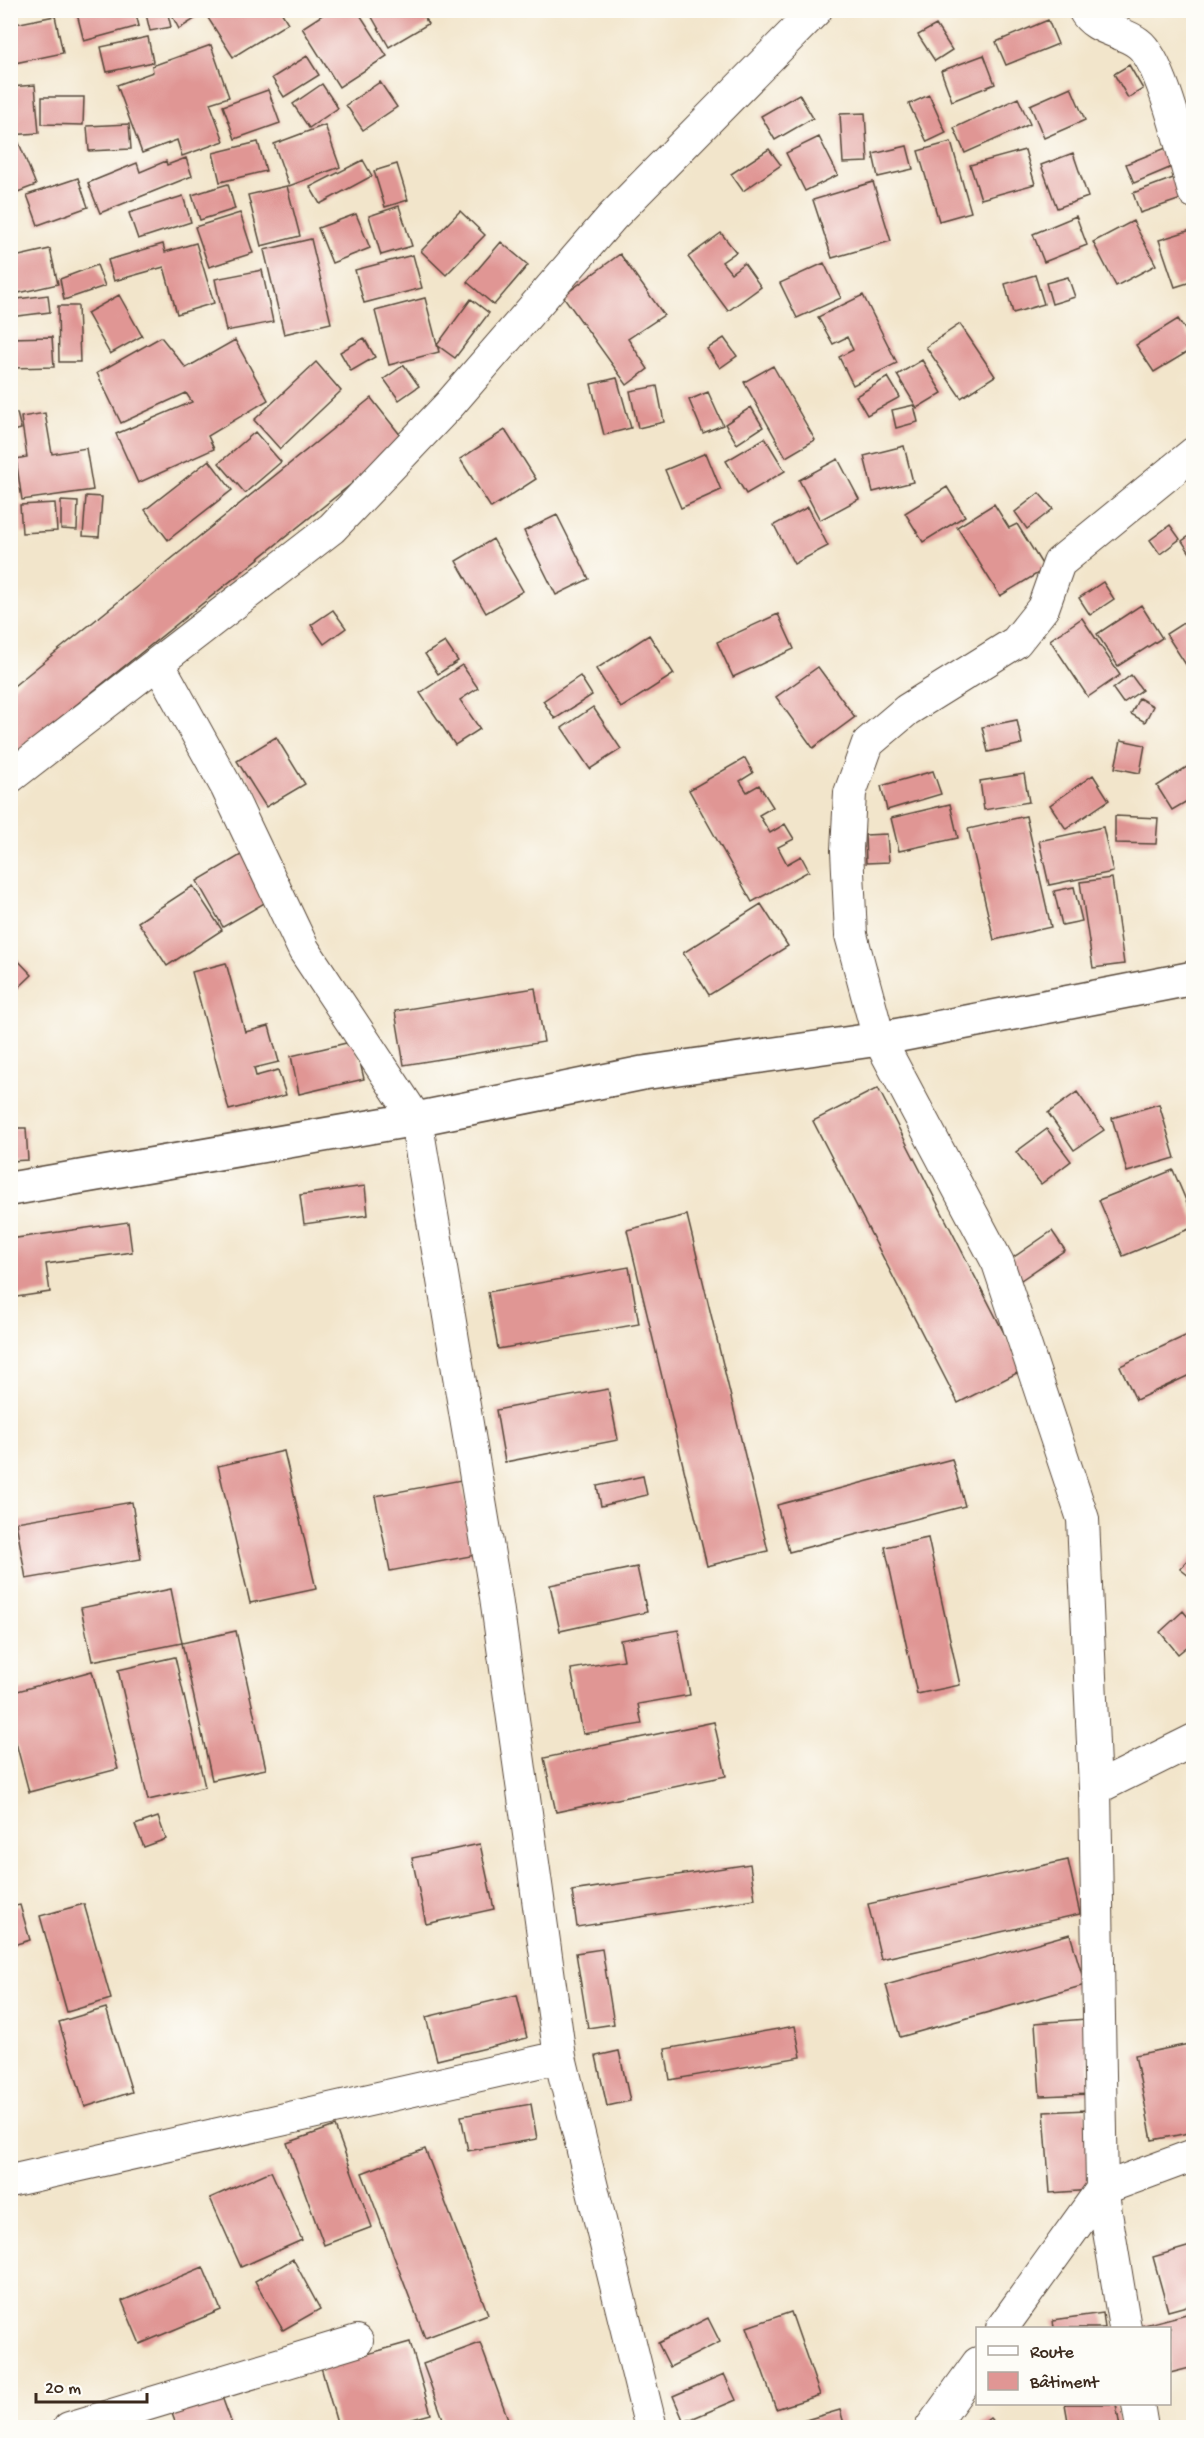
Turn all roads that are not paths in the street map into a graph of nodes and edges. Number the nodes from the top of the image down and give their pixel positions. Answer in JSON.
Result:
{"nodes":[{"id":1,"x":816,"y":10,"type":"edge"},
{"id":2,"x":1084,"y":10,"type":"edge"},
{"id":3,"x":1194,"y":192,"type":"edge"},
{"id":4,"x":1194,"y":453,"type":"edge"},
{"id":5,"x":158,"y":663,"type":"junction"},
{"id":6,"x":10,"y":777,"type":"edge"},
{"id":7,"x":1194,"y":978,"type":"edge"},
{"id":8,"x":879,"y":1039,"type":"junction"},
{"id":9,"x":416,"y":1119,"type":"junction"},
{"id":10,"x":10,"y":1188,"type":"edge"},
{"id":11,"x":1194,"y":1740,"type":"edge"},
{"id":12,"x":1095,"y":1789,"type":"junction"},
{"id":13,"x":560,"y":2057,"type":"junction"},
{"id":14,"x":1194,"y":2155,"type":"edge"},
{"id":15,"x":10,"y":2181,"type":"edge"},
{"id":16,"x":1102,"y":2189,"type":"junction"},
{"id":17,"x":1003,"y":2327,"type":"edge"},
{"id":18,"x":1125,"y":2327,"type":"edge"},
{"id":19,"x":357,"y":2341,"type":"dead end"},
{"id":20,"x":976,"y":2366,"type":"edge"},
{"id":21,"x":1138,"y":2405,"type":"edge"},
{"id":22,"x":69,"y":2427,"type":"edge"},
{"id":23,"x":651,"y":2427,"type":"edge"},
{"id":24,"x":932,"y":2427,"type":"edge"},
{"id":25,"x":1142,"y":2427,"type":"edge"}],
"edges":[{"from":1,"to":5,"type":"street"},
{"from":2,"to":3,"type":"street"},
{"from":4,"to":8,"type":"street"},
{"from":5,"to":6,"type":"street"},
{"from":5,"to":9,"type":"street"},
{"from":7,"to":8,"type":"main road"},
{"from":8,"to":9,"type":"main road"},
{"from":8,"to":12,"type":"street"},
{"from":9,"to":10,"type":"main road"},
{"from":9,"to":13,"type":"street"},
{"from":11,"to":12,"type":"street"},
{"from":12,"to":16,"type":"street"},
{"from":13,"to":15,"type":"street"},
{"from":13,"to":23,"type":"street"},
{"from":14,"to":16,"type":"street"},
{"from":16,"to":17,"type":"street"},
{"from":16,"to":18,"type":"street"},
{"from":19,"to":22,"type":"street"},
{"from":20,"to":24,"type":"street"},
{"from":21,"to":25,"type":"street"}]}
